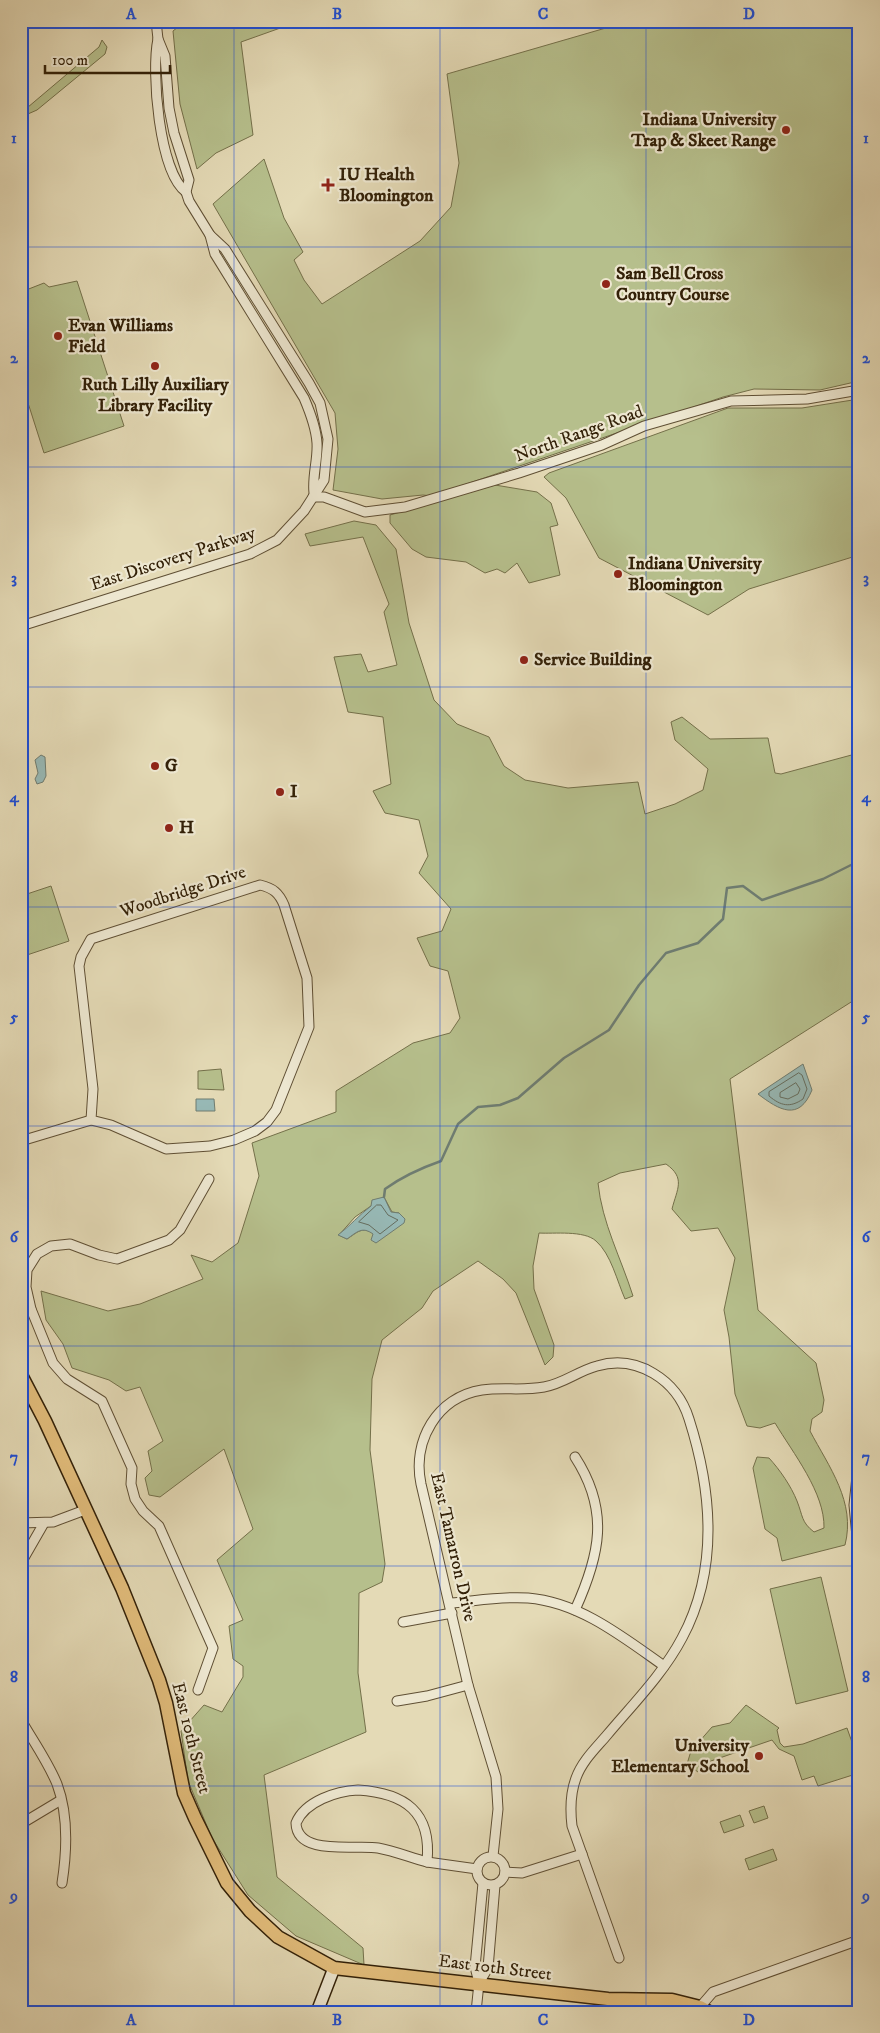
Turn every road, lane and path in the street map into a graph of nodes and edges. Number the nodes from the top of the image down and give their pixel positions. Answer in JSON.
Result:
{"nodes":[{"id":1,"x":156,"y":21,"type":"edge"},
{"id":2,"x":859,"y":390,"type":"edge"},
{"id":3,"x":314,"y":495,"type":"junction"},
{"id":4,"x":21,"y":626,"type":"edge"},
{"id":5,"x":91,"y":1120,"type":"junction"},
{"id":6,"x":21,"y":1142,"type":"edge"},
{"id":7,"x":209,"y":1179,"type":"dead end"},
{"id":8,"x":31,"y":1309,"type":"junction"},
{"id":9,"x":21,"y":1315,"type":"edge"},
{"id":10,"x":21,"y":1375,"type":"edge"},
{"id":11,"x":575,"y":1456,"type":"dead end"},
{"id":12,"x":859,"y":1457,"type":"edge"},
{"id":13,"x":85,"y":1510,"type":"junction"},
{"id":14,"x":21,"y":1523,"type":"edge"},
{"id":15,"x":44,"y":1523,"type":"junction"},
{"id":16,"x":859,"y":1558,"type":"edge"},
{"id":17,"x":21,"y":1562,"type":"edge"},
{"id":18,"x":452,"y":1608,"type":"junction"},
{"id":19,"x":576,"y":1610,"type":"junction"},
{"id":20,"x":403,"y":1622,"type":"dead end"},
{"id":21,"x":664,"y":1666,"type":"junction"},
{"id":22,"x":468,"y":1685,"type":"junction"},
{"id":23,"x":198,"y":1690,"type":"dead end"},
{"id":24,"x":398,"y":1701,"type":"dead end"},
{"id":25,"x":21,"y":1720,"type":"edge"},
{"id":26,"x":61,"y":1800,"type":"junction"},
{"id":27,"x":21,"y":1824,"type":"edge"},
{"id":28,"x":582,"y":1854,"type":"junction"},
{"id":29,"x":493,"y":1856,"type":"junction"},
{"id":30,"x":428,"y":1862,"type":"junction"},
{"id":31,"x":477,"y":1869,"type":"junction"},
{"id":32,"x":506,"y":1872,"type":"junction"},
{"id":33,"x":62,"y":1883,"type":"dead end"},
{"id":34,"x":483,"y":1883,"type":"junction"},
{"id":35,"x":495,"y":1884,"type":"junction"},
{"id":36,"x":859,"y":1940,"type":"edge"},
{"id":37,"x":619,"y":1958,"type":"dead end"},
{"id":38,"x":334,"y":1968,"type":"junction"},
{"id":39,"x":479,"y":1983,"type":"junction"},
{"id":40,"x":704,"y":2009,"type":"edge"},
{"id":41,"x":317,"y":2012,"type":"edge"},
{"id":42,"x":476,"y":2012,"type":"edge"}],
"edges":[{"from":1,"to":3,"type":"street"},
{"from":2,"to":3,"type":"street","name":"North Range Road"},
{"from":3,"to":4,"type":"street","name":"East Discovery Parkway"},
{"from":5,"to":5,"type":"street","name":"Woodbridge Drive"},
{"from":5,"to":6,"type":"street"},
{"from":7,"to":8,"type":"street"},
{"from":8,"to":9,"type":"street"},
{"from":8,"to":23,"type":"street"},
{"from":10,"to":13,"type":"main road","name":"East 10th Street"},
{"from":11,"to":19,"type":"street"},
{"from":12,"to":16,"type":"street"},
{"from":13,"to":15,"type":"street"},
{"from":13,"to":38,"type":"main road","name":"East 10th Street"},
{"from":14,"to":15,"type":"street"},
{"from":15,"to":17,"type":"street"},
{"from":18,"to":19,"type":"street"},
{"from":18,"to":20,"type":"street"},
{"from":18,"to":21,"type":"street","name":"East Tamarron Drive"},
{"from":18,"to":22,"type":"street","name":"East Tamarron Drive"},
{"from":19,"to":21,"type":"street"},
{"from":21,"to":28,"type":"street","name":"East Tamarron Drive"},
{"from":22,"to":24,"type":"street"},
{"from":22,"to":29,"type":"street","name":"East Tamarron Drive"},
{"from":25,"to":26,"type":"street"},
{"from":26,"to":27,"type":"street"},
{"from":26,"to":33,"type":"street"},
{"from":28,"to":32,"type":"street"},
{"from":28,"to":37,"type":"street","name":"East Tamarron Drive"},
{"from":29,"to":31,"type":"street"},
{"from":29,"to":32,"type":"street"},
{"from":30,"to":30,"type":"street"},
{"from":30,"to":31,"type":"street"},
{"from":31,"to":34,"type":"street"},
{"from":32,"to":35,"type":"street"},
{"from":34,"to":35,"type":"street"},
{"from":34,"to":39,"type":"street"},
{"from":35,"to":39,"type":"street"},
{"from":36,"to":40,"type":"street"},
{"from":38,"to":39,"type":"main road","name":"East 10th Street"},
{"from":38,"to":41,"type":"main road"},
{"from":39,"to":40,"type":"main road","name":"East 10th Street"},
{"from":39,"to":42,"type":"street"}]}
